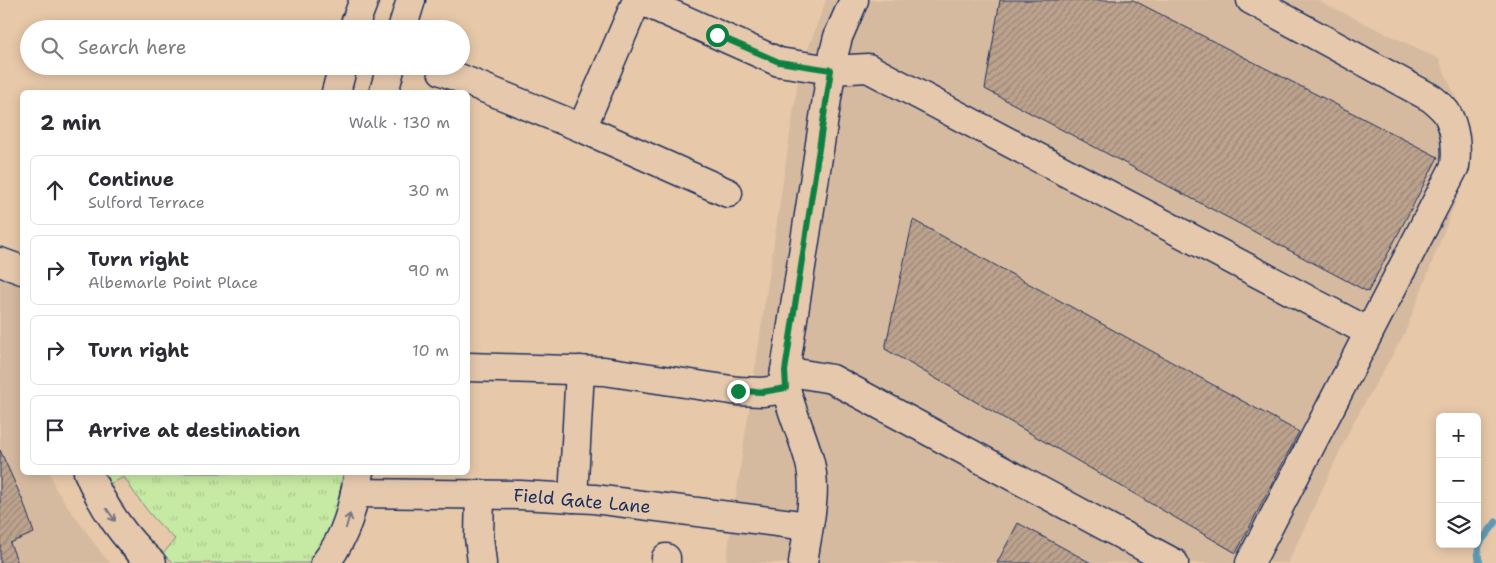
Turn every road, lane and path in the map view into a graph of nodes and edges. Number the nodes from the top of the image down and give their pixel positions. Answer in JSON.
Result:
{"nodes":[{"id":1,"x":364,"y":0,"type":"edge"},
{"id":2,"x":411,"y":0,"type":"edge"},
{"id":3,"x":639,"y":0,"type":"edge"},
{"id":4,"x":854,"y":0,"type":"edge"},
{"id":5,"x":1251,"y":0,"type":"edge"},
{"id":6,"x":357,"y":20,"type":"edge"},
{"id":7,"x":405,"y":20,"type":"edge"},
{"id":8,"x":831,"y":70,"type":"junction"},
{"id":9,"x":341,"y":75,"type":"edge"},
{"id":10,"x":389,"y":75,"type":"edge"},
{"id":11,"x":452,"y":75,"type":"edge"},
{"id":12,"x":337,"y":90,"type":"edge"},
{"id":13,"x":385,"y":90,"type":"edge"},
{"id":14,"x":582,"y":128,"type":"junction"},
{"id":15,"x":728,"y":193,"type":"dead end"},
{"id":16,"x":0,"y":262,"type":"edge"},
{"id":17,"x":20,"y":269,"type":"edge"},
{"id":18,"x":1369,"y":332,"type":"junction"},
{"id":19,"x":470,"y":367,"type":"edge"},
{"id":20,"x":580,"y":370,"type":"junction"},
{"id":21,"x":786,"y":380,"type":"junction"},
{"id":22,"x":89,"y":475,"type":"edge"},
{"id":23,"x":357,"y":482,"type":"edge"},
{"id":24,"x":480,"y":494,"type":"junction"},
{"id":25,"x":573,"y":498,"type":"junction"},
{"id":26,"x":808,"y":526,"type":"junction"},
{"id":27,"x":152,"y":563,"type":"edge"},
{"id":28,"x":325,"y":563,"type":"edge"},
{"id":29,"x":482,"y":563,"type":"edge"},
{"id":30,"x":803,"y":563,"type":"edge"},
{"id":31,"x":1174,"y":563,"type":"edge"},
{"id":32,"x":1250,"y":563,"type":"edge"}],
"edges":[{"from":1,"to":6,"type":"street"},
{"from":2,"to":7,"type":"street"},
{"from":3,"to":8,"type":"street"},
{"from":3,"to":14,"type":"street"},
{"from":4,"to":8,"type":"street"},
{"from":5,"to":18,"type":"street"},
{"from":8,"to":18,"type":"street"},
{"from":8,"to":21,"type":"street"},
{"from":9,"to":12,"type":"street"},
{"from":10,"to":13,"type":"street"},
{"from":11,"to":14,"type":"street"},
{"from":14,"to":15,"type":"street"},
{"from":16,"to":17,"type":"street"},
{"from":18,"to":32,"type":"street"},
{"from":19,"to":20,"type":"street"},
{"from":20,"to":21,"type":"street"},
{"from":20,"to":25,"type":"street"},
{"from":21,"to":26,"type":"street"},
{"from":21,"to":31,"type":"street"},
{"from":22,"to":27,"type":"street","one_way":true},
{"from":23,"to":24,"type":"street","name":"Field Gate Lane"},
{"from":28,"to":23,"type":"street","one_way":true},
{"from":24,"to":25,"type":"street","name":"Field Gate Lane"},
{"from":24,"to":29,"type":"street"},
{"from":25,"to":26,"type":"street","name":"Field Gate Lane"},
{"from":26,"to":30,"type":"street"}]}
